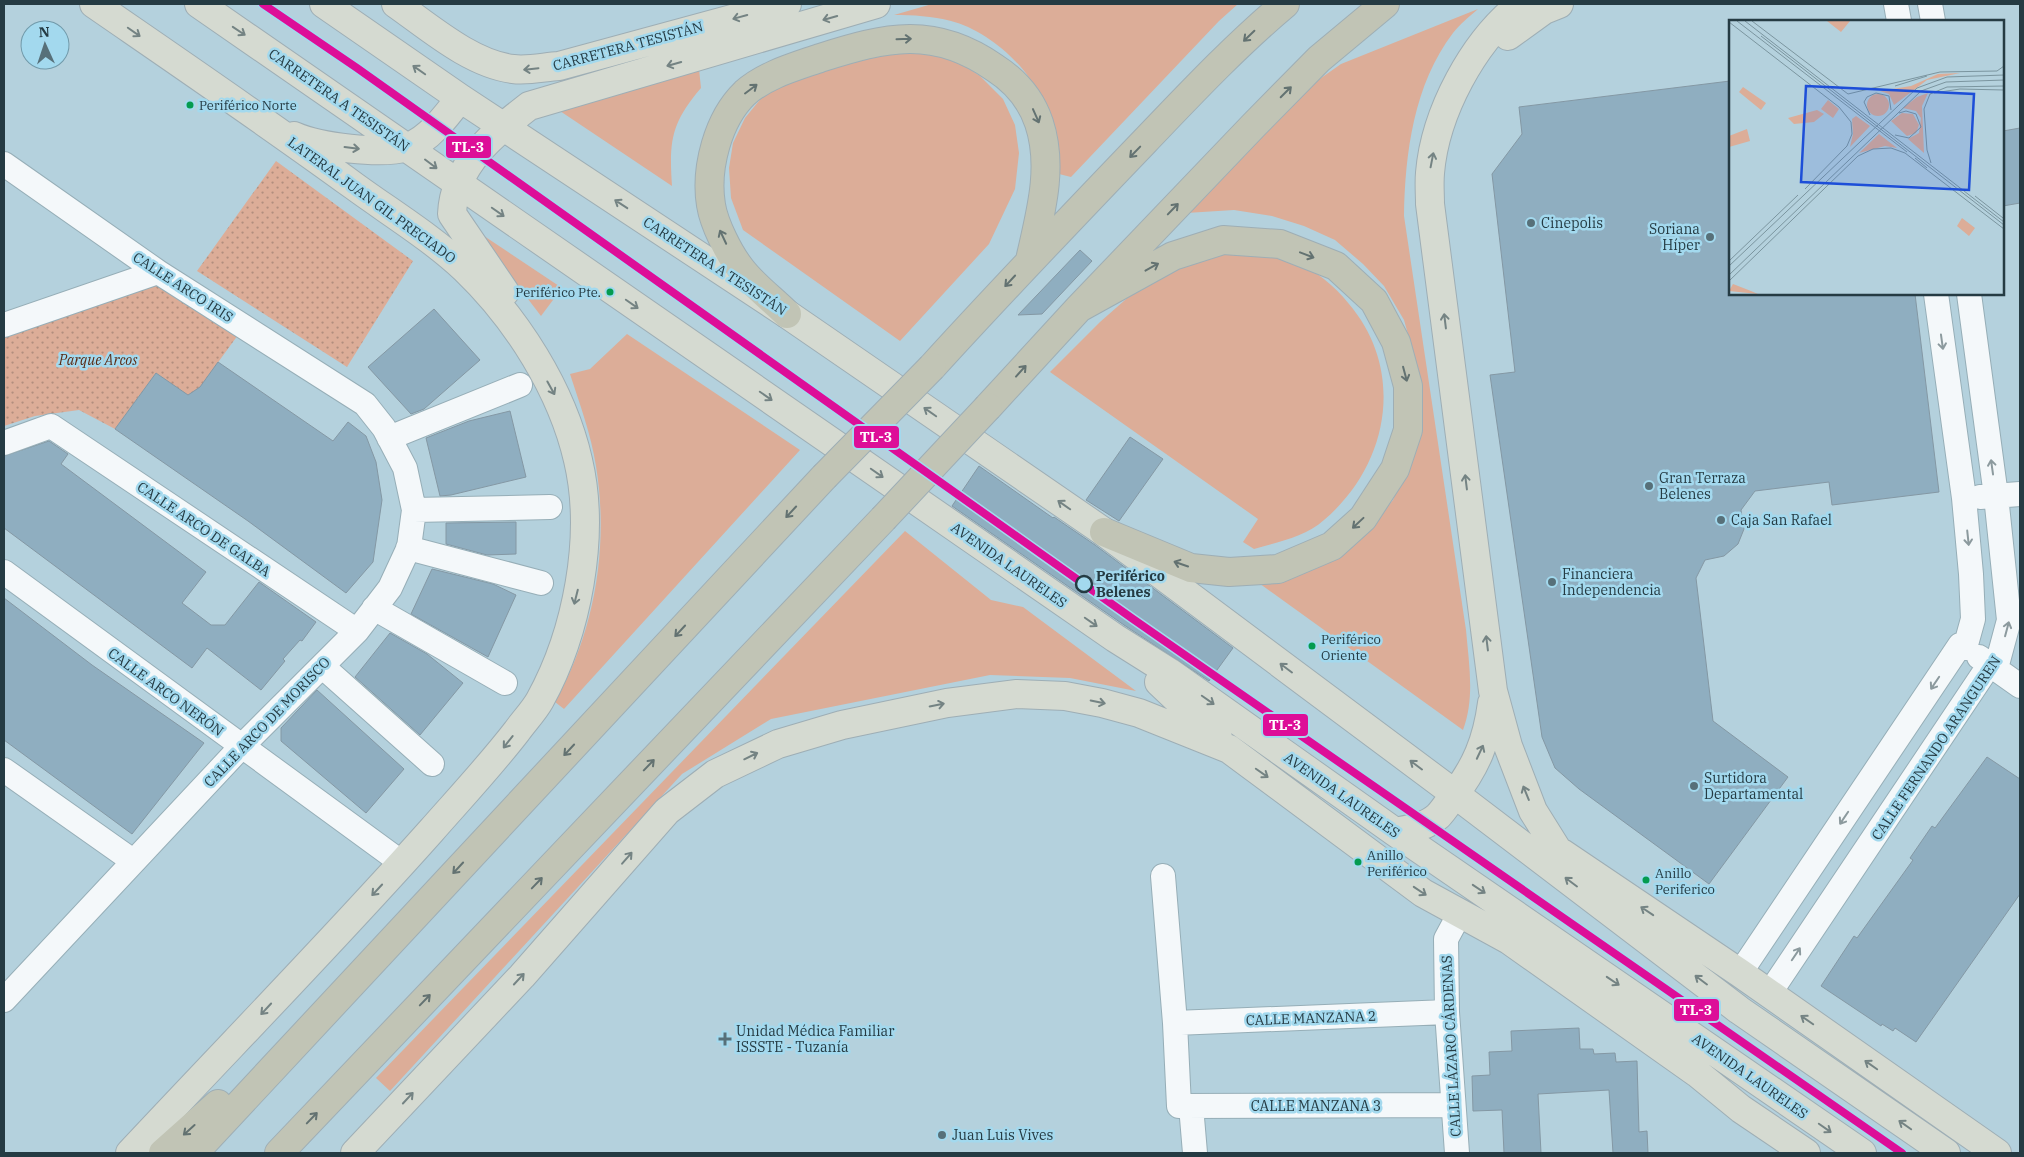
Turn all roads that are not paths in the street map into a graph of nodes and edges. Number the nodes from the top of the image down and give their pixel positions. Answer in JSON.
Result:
{"nodes":[{"id":1,"x":94,"y":4,"type":"edge"},
{"id":2,"x":199,"y":4,"type":"edge"},
{"id":3,"x":324,"y":4,"type":"edge"},
{"id":4,"x":397,"y":4,"type":"edge"},
{"id":5,"x":787,"y":4,"type":"edge"},
{"id":6,"x":876,"y":4,"type":"edge"},
{"id":7,"x":1285,"y":4,"type":"edge"},
{"id":8,"x":1385,"y":4,"type":"edge"},
{"id":9,"x":1521,"y":4,"type":"edge"},
{"id":10,"x":1559,"y":4,"type":"edge"},
{"id":11,"x":1896,"y":4,"type":"edge"},
{"id":12,"x":1930,"y":4,"type":"edge"},
{"id":13,"x":1899,"y":20,"type":"edge"},
{"id":14,"x":1933,"y":20,"type":"edge"},
{"id":15,"x":460,"y":98,"type":"junction"},
{"id":16,"x":1443,"y":116,"type":"junction"},
{"id":17,"x":257,"y":117,"type":"junction"},
{"id":18,"x":503,"y":126,"type":"junction"},
{"id":19,"x":408,"y":147,"type":"junction"},
{"id":20,"x":4,"y":164,"type":"edge"},
{"id":21,"x":458,"y":184,"type":"junction"},
{"id":22,"x":1030,"y":260,"type":"junction"},
{"id":23,"x":158,"y":272,"type":"junction"},
{"id":24,"x":1936,"y":295,"type":"edge"},
{"id":25,"x":1969,"y":295,"type":"edge"},
{"id":26,"x":1079,"y":308,"type":"junction"},
{"id":27,"x":787,"y":314,"type":"junction"},
{"id":28,"x":4,"y":325,"type":"edge"},
{"id":29,"x":527,"y":345,"type":"junction"},
{"id":30,"x":520,"y":385,"type":"dead end"},
{"id":31,"x":366,"y":404,"type":"joint"},
{"id":32,"x":389,"y":438,"type":"junction"},
{"id":33,"x":4,"y":443,"type":"edge"},
{"id":34,"x":2020,"y":494,"type":"edge"},
{"id":35,"x":1996,"y":496,"type":"junction"},
{"id":36,"x":1964,"y":498,"type":"junction"},
{"id":37,"x":922,"y":504,"type":"joint"},
{"id":38,"x":550,"y":507,"type":"dead end"},
{"id":39,"x":414,"y":510,"type":"junction"},
{"id":40,"x":1104,"y":532,"type":"junction"},
{"id":41,"x":408,"y":548,"type":"junction"},
{"id":42,"x":4,"y":572,"type":"edge"},
{"id":43,"x":540,"y":583,"type":"dead end"},
{"id":44,"x":374,"y":608,"type":"junction"},
{"id":45,"x":357,"y":631,"type":"junction"},
{"id":46,"x":1115,"y":638,"type":"junction"},
{"id":47,"x":1960,"y":645,"type":"junction"},
{"id":48,"x":1990,"y":664,"type":"junction"},
{"id":49,"x":322,"y":666,"type":"junction"},
{"id":50,"x":505,"y":683,"type":"dead end"},
{"id":51,"x":2020,"y":686,"type":"edge"},
{"id":52,"x":1493,"y":692,"type":"junction"},
{"id":53,"x":241,"y":747,"type":"junction"},
{"id":54,"x":1229,"y":749,"type":"junction"},
{"id":55,"x":432,"y":764,"type":"dead end"},
{"id":56,"x":4,"y":770,"type":"edge"},
{"id":57,"x":1455,"y":794,"type":"junction"},
{"id":58,"x":1395,"y":832,"type":"junction"},
{"id":59,"x":1558,"y":851,"type":"junction"},
{"id":60,"x":133,"y":862,"type":"junction"},
{"id":61,"x":402,"y":863,"type":"junction"},
{"id":62,"x":1163,"y":876,"type":"dead end"},
{"id":63,"x":1460,"y":913,"type":"junction"},
{"id":64,"x":1740,"y":973,"type":"junction"},
{"id":65,"x":9,"y":986,"type":"edge"},
{"id":66,"x":342,"y":992,"type":"junction"},
{"id":67,"x":1769,"y":994,"type":"junction"},
{"id":68,"x":1446,"y":1012,"type":"junction"},
{"id":69,"x":1175,"y":1023,"type":"junction"},
{"id":70,"x":1453,"y":1105,"type":"junction"},
{"id":71,"x":1185,"y":1106,"type":"junction"},
{"id":72,"x":130,"y":1153,"type":"edge"},
{"id":73,"x":163,"y":1153,"type":"edge"},
{"id":74,"x":194,"y":1153,"type":"edge"},
{"id":75,"x":279,"y":1153,"type":"edge"},
{"id":76,"x":356,"y":1153,"type":"edge"},
{"id":77,"x":1195,"y":1153,"type":"edge"},
{"id":78,"x":1457,"y":1153,"type":"edge"},
{"id":79,"x":1806,"y":1153,"type":"edge"},
{"id":80,"x":1862,"y":1153,"type":"edge"},
{"id":81,"x":1946,"y":1153,"type":"edge"},
{"id":82,"x":1997,"y":1153,"type":"edge"}],
"edges":[{"from":1,"to":17,"type":"main road","name":"LATERAL JUAN GIL PRECIADO","one_way":true},
{"from":2,"to":19,"type":"main road","name":"CARRETERA A TESISTÁN","one_way":true},
{"from":15,"to":3,"type":"main road","name":"CARRETERA A TESISTÁN","one_way":true},
{"from":5,"to":4,"type":"main road","name":"CARRETERA TESISTÁN","one_way":true},
{"from":6,"to":18,"type":"main road","one_way":true},
{"from":7,"to":22,"type":"highway","one_way":true},
{"from":26,"to":8,"type":"highway","one_way":true},
{"from":9,"to":16,"type":"main road"},
{"from":10,"to":16,"type":"main road"},
{"from":11,"to":13,"type":"street"},
{"from":12,"to":14,"type":"street"},
{"from":15,"to":18,"type":"main road","name":"CARRETERA A TESISTÁN"},
{"from":15,"to":19,"type":"main road"},
{"from":52,"to":16,"type":"main road","one_way":true},
{"from":17,"to":19,"type":"main road","one_way":true},
{"from":17,"to":29,"type":"main road","name":"LATERAL JUAN GIL PRECIADO"},
{"from":18,"to":21,"type":"main road"},
{"from":27,"to":18,"type":"main road","name":"CARRETERA A TESISTÁN","one_way":true},
{"from":19,"to":21,"type":"main road","name":"CARRETERA A TESISTÁN","one_way":true},
{"from":20,"to":23,"type":"street","name":"CALLE ARCO IRIS"},
{"from":21,"to":29,"type":"main road"},
{"from":21,"to":37,"type":"main road","name":"CARRETERA A TESISTÁN","one_way":true},
{"from":27,"to":22,"type":"highway","one_way":true},
{"from":22,"to":66,"type":"highway","one_way":true,"bridge":true},
{"from":23,"to":28,"type":"street"},
{"from":23,"to":31,"type":"street","name":"CALLE ARCO IRIS"},
{"from":24,"to":36,"type":"street","one_way":true},
{"from":35,"to":25,"type":"street","name":"CALLE FERNANDO ARANGUREN","one_way":true},
{"from":26,"to":40,"type":"highway","one_way":true},
{"from":75,"to":26,"type":"highway","one_way":true,"bridge":true},
{"from":40,"to":27,"type":"main road","name":"CARRETERA A TESISTÁN","one_way":true},
{"from":29,"to":61,"type":"main road","name":"LATERAL JUAN GIL PRECIADO","one_way":true},
{"from":30,"to":32,"type":"street"},
{"from":31,"to":32,"type":"street","name":"CALLE ARCO DE MORISCO"},
{"from":32,"to":39,"type":"street","name":"CALLE ARCO DE MORISCO"},
{"from":33,"to":45,"type":"street","name":"CALLE ARCO DE GALBA"},
{"from":34,"to":35,"type":"street"},
{"from":35,"to":36,"type":"street"},
{"from":48,"to":35,"type":"street","name":"CALLE FERNANDO ARANGUREN","one_way":true},
{"from":36,"to":47,"type":"street","one_way":true},
{"from":37,"to":46,"type":"main road","name":"AVENIDA LAURELES","one_way":true},
{"from":38,"to":39,"type":"street"},
{"from":39,"to":41,"type":"street","name":"CALLE ARCO DE MORISCO"},
{"from":57,"to":40,"type":"main road","one_way":true},
{"from":41,"to":43,"type":"street"},
{"from":41,"to":44,"type":"street","name":"CALLE ARCO DE MORISCO"},
{"from":42,"to":53,"type":"street","name":"CALLE ARCO NERÓN"},
{"from":44,"to":45,"type":"street","name":"CALLE ARCO DE MORISCO"},
{"from":44,"to":50,"type":"street"},
{"from":45,"to":49,"type":"street","name":"CALLE ARCO DE MORISCO"},
{"from":46,"to":54,"type":"main road"},
{"from":46,"to":58,"type":"main road","name":"AVENIDA LAURELES","one_way":true},
{"from":47,"to":48,"type":"street"},
{"from":47,"to":64,"type":"street","one_way":true},
{"from":48,"to":51,"type":"street"},
{"from":67,"to":48,"type":"street","name":"CALLE FERNANDO ARANGUREN","one_way":true},
{"from":49,"to":53,"type":"street","name":"CALLE ARCO DE MORISCO"},
{"from":49,"to":55,"type":"street"},
{"from":57,"to":52,"type":"main road","one_way":true},
{"from":59,"to":52,"type":"main road","one_way":true},
{"from":53,"to":60,"type":"street","name":"CALLE ARCO DE MORISCO"},
{"from":53,"to":61,"type":"street","name":"CALLE ARCO NERÓN"},
{"from":54,"to":63,"type":"main road","name":"AVENIDA LAURELES","one_way":true},
{"from":76,"to":54,"type":"main road","name":"AVENIDA LAURELES","one_way":true},
{"from":56,"to":60,"type":"street"},
{"from":57,"to":58,"type":"main road"},
{"from":57,"to":59,"type":"main road"},
{"from":81,"to":57,"type":"main road","one_way":true},
{"from":58,"to":80,"type":"main road","name":"AVENIDA LAURELES","one_way":true},
{"from":64,"to":59,"type":"main road","one_way":true},
{"from":60,"to":65,"type":"street","name":"CALLE ARCO DE MORISCO"},
{"from":61,"to":72,"type":"main road","name":"LATERAL JUAN GIL PRECIADO","one_way":true},
{"from":62,"to":69,"type":"street"},
{"from":63,"to":68,"type":"street","name":"CALLE LÁZARO CÁRDENAS"},
{"from":63,"to":79,"type":"main road","name":"AVENIDA LAURELES"},
{"from":64,"to":67,"type":"main road"},
{"from":66,"to":73,"type":"highway","one_way":true},
{"from":66,"to":74,"type":"highway"},
{"from":82,"to":67,"type":"main road","one_way":true},
{"from":68,"to":69,"type":"street","name":"CALLE MANZANA 2"},
{"from":68,"to":70,"type":"street","name":"CALLE LÁZARO CÁRDENAS"},
{"from":69,"to":71,"type":"street"},
{"from":70,"to":71,"type":"street","name":"CALLE MANZANA 3"},
{"from":70,"to":78,"type":"street","name":"CALLE LÁZARO CÁRDENAS"},
{"from":71,"to":77,"type":"street"}]}
